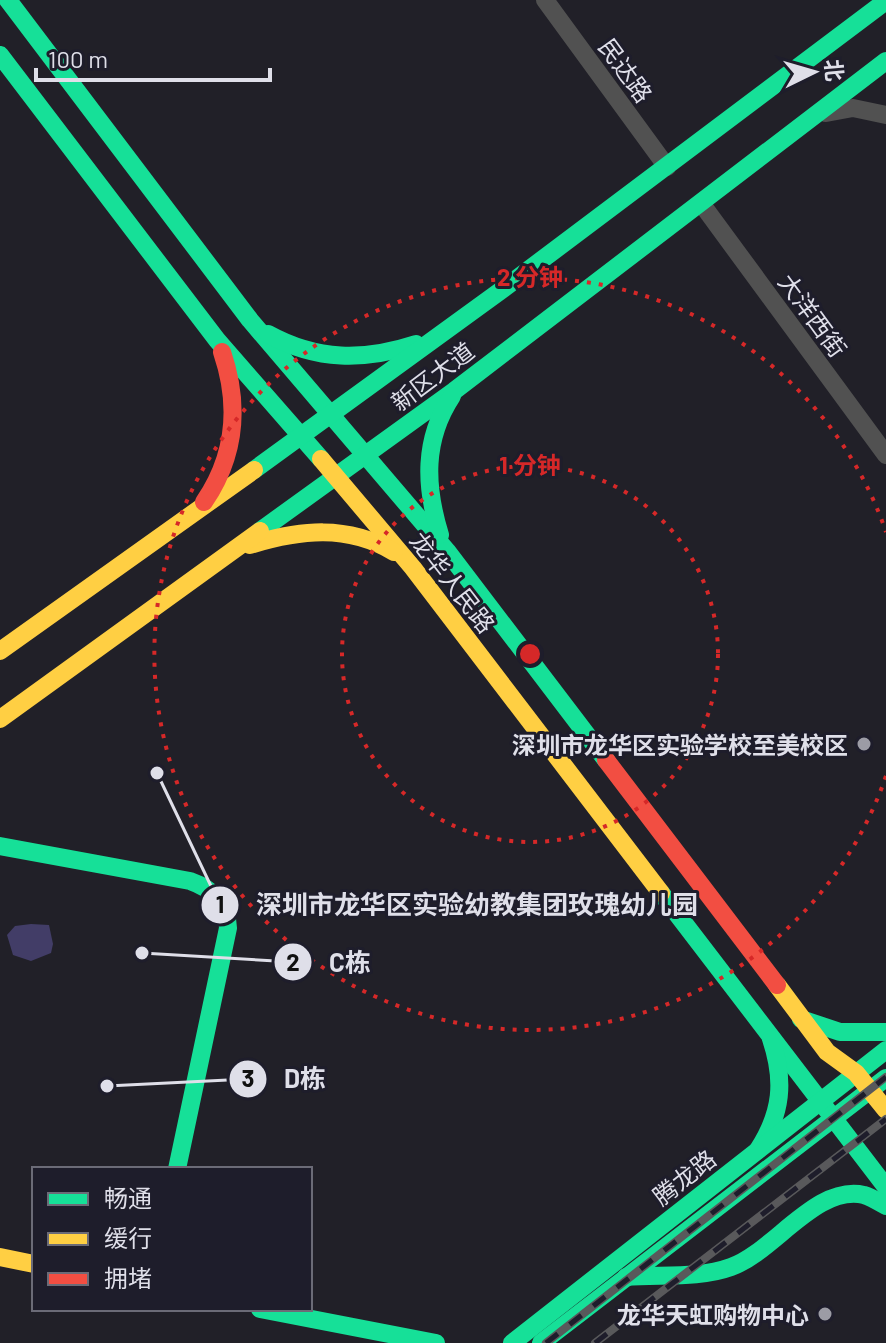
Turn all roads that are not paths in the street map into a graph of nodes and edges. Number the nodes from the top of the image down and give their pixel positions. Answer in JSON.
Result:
{"nodes":[{"id":1,"x":545,"y":0,"type":"edge"},
{"id":2,"x":12,"y":1,"type":"edge"},
{"id":3,"x":886,"y":1,"type":"edge"},
{"id":4,"x":0,"y":55,"type":"edge"},
{"id":5,"x":886,"y":61,"type":"edge"},
{"id":6,"x":886,"y":115,"type":"edge"},
{"id":7,"x":808,"y":120,"type":"junction"},
{"id":8,"x":667,"y":167,"type":"junction"},
{"id":9,"x":701,"y":203,"type":"junction"},
{"id":10,"x":250,"y":320,"type":"junction"},
{"id":11,"x":442,"y":332,"type":"junction"},
{"id":12,"x":217,"y":340,"type":"junction"},
{"id":13,"x":462,"y":385,"type":"junction"},
{"id":14,"x":329,"y":416,"type":"junction"},
{"id":15,"x":300,"y":436,"type":"junction"},
{"id":16,"x":366,"y":454,"type":"junction"},
{"id":17,"x":886,"y":455,"type":"edge"},
{"id":18,"x":336,"y":475,"type":"junction"},
{"id":19,"x":195,"y":513,"type":"junction"},
{"id":20,"x":447,"y":551,"type":"junction"},
{"id":21,"x":227,"y":555,"type":"junction"},
{"id":22,"x":413,"y":568,"type":"junction"},
{"id":23,"x":0,"y":651,"type":"edge"},
{"id":24,"x":0,"y":719,"type":"edge"},
{"id":25,"x":0,"y":846,"type":"edge"},
{"id":26,"x":801,"y":1019,"type":"junction"},
{"id":27,"x":886,"y":1032,"type":"edge"},
{"id":28,"x":770,"y":1035,"type":"junction"},
{"id":29,"x":886,"y":1050,"type":"edge"},
{"id":30,"x":856,"y":1073,"type":"junction"},
{"id":31,"x":886,"y":1078,"type":"edge"},
{"id":32,"x":870,"y":1090,"type":"junction"},
{"id":33,"x":820,"y":1101,"type":"junction"},
{"id":34,"x":886,"y":1110,"type":"edge"},
{"id":35,"x":833,"y":1118,"type":"junction"},
{"id":36,"x":758,"y":1150,"type":"junction"},
{"id":37,"x":177,"y":1167,"type":"edge"},
{"id":38,"x":886,"y":1187,"type":"edge"},
{"id":39,"x":886,"y":1206,"type":"edge"},
{"id":40,"x":0,"y":1257,"type":"edge"},
{"id":41,"x":32,"y":1264,"type":"edge"},
{"id":42,"x":626,"y":1277,"type":"junction"},
{"id":43,"x":270,"y":1311,"type":"edge"},
{"id":44,"x":436,"y":1343,"type":"edge"},
{"id":45,"x":512,"y":1343,"type":"edge"},
{"id":46,"x":541,"y":1343,"type":"edge"}],
"edges":[{"from":1,"to":8,"type":"street","name":"民达路"},
{"from":2,"to":10,"type":"main road","name":"龙华人民路"},
{"from":3,"to":8,"type":"main road","name":"新区大道"},
{"from":4,"to":12,"type":"main road","name":"龙华人民路"},
{"from":5,"to":7,"type":"main road","name":"新区大道"},
{"from":6,"to":7,"type":"street"},
{"from":7,"to":9,"type":"main road","name":"新区大道"},
{"from":8,"to":11,"type":"main road","name":"新区大道"},
{"from":9,"to":13,"type":"main road","name":"新区大道"},
{"from":9,"to":17,"type":"street","name":"大洋西街"},
{"from":10,"to":11,"type":"main road"},
{"from":10,"to":14,"type":"main road","name":"龙华人民路"},
{"from":11,"to":14,"type":"main road","name":"新区大道"},
{"from":12,"to":15,"type":"main road","name":"龙华人民路"},
{"from":12,"to":19,"type":"main road"},
{"from":13,"to":16,"type":"main road","name":"新区大道"},
{"from":13,"to":20,"type":"main road"},
{"from":14,"to":15,"type":"main road","name":"新区大道"},
{"from":14,"to":16,"type":"main road","name":"龙华人民路"},
{"from":15,"to":18,"type":"main road","name":"龙华人民路"},
{"from":15,"to":19,"type":"main road","name":"新区大道"},
{"from":16,"to":18,"type":"main road","name":"新区大道"},
{"from":16,"to":20,"type":"main road","name":"龙华人民路"},
{"from":18,"to":21,"type":"main road","name":"新区大道"},
{"from":18,"to":22,"type":"main road","name":"龙华人民路"},
{"from":19,"to":23,"type":"main road","name":"新区大道"},
{"from":20,"to":26,"type":"main road","name":"龙华人民路"},
{"from":21,"to":22,"type":"main road"},
{"from":21,"to":24,"type":"main road","name":"新区大道"},
{"from":22,"to":28,"type":"main road","name":"龙华人民路"},
{"from":25,"to":37,"type":"main road"},
{"from":26,"to":27,"type":"main road"},
{"from":26,"to":30,"type":"main road","name":"龙华人民路"},
{"from":28,"to":33,"type":"main road","name":"龙华人民路"},
{"from":28,"to":36,"type":"main road"},
{"from":29,"to":30,"type":"main road","name":"腾龙路"},
{"from":30,"to":32,"type":"main road","name":"龙华人民路"},
{"from":30,"to":33,"type":"main road","name":"腾龙路"},
{"from":31,"to":32,"type":"main road","name":"腾龙路"},
{"from":32,"to":34,"type":"main road","name":"龙华人民路"},
{"from":32,"to":35,"type":"main road","name":"腾龙路"},
{"from":33,"to":35,"type":"main road","name":"龙华人民路"},
{"from":33,"to":36,"type":"main road","name":"腾龙路"},
{"from":35,"to":38,"type":"main road","name":"龙华人民路"},
{"from":35,"to":42,"type":"main road","name":"腾龙路"},
{"from":36,"to":45,"type":"main road","name":"腾龙路"},
{"from":39,"to":42,"type":"main road"},
{"from":40,"to":41,"type":"main road"},
{"from":42,"to":46,"type":"main road","name":"腾龙路"},
{"from":43,"to":44,"type":"main road"}]}
